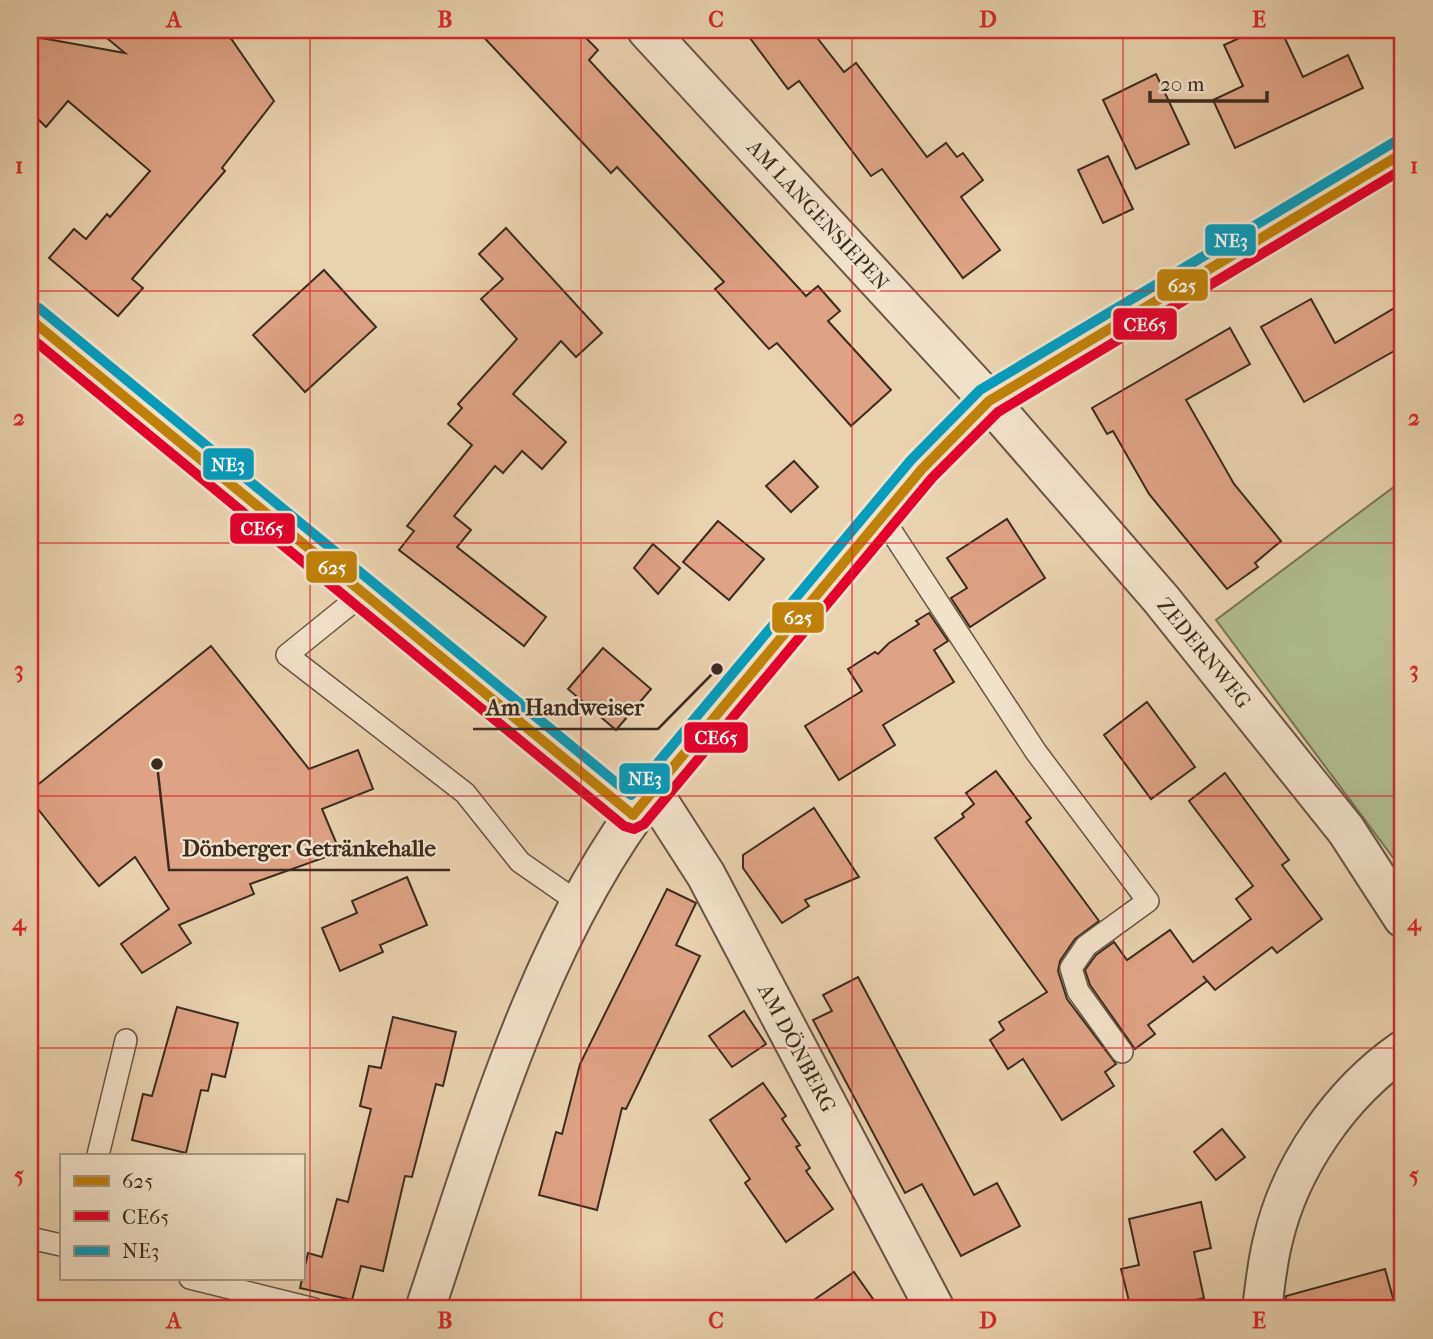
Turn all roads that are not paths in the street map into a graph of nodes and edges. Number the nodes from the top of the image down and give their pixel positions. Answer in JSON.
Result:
{"nodes":[{"id":1,"x":647,"y":30,"type":"edge"},
{"id":2,"x":1403,"y":153,"type":"edge"},
{"id":3,"x":32,"y":326,"type":"edge"},
{"id":4,"x":989,"y":401,"type":"junction"},
{"id":5,"x":882,"y":517,"type":"junction"},
{"id":6,"x":365,"y":592,"type":"junction"},
{"id":7,"x":643,"y":803,"type":"junction"},
{"id":8,"x":579,"y":903,"type":"junction"},
{"id":9,"x":1403,"y":918,"type":"edge"},
{"id":10,"x":126,"y":1040,"type":"dead end"},
{"id":11,"x":1403,"y":1050,"type":"edge"},
{"id":12,"x":1122,"y":1052,"type":"dead end"},
{"id":13,"x":98,"y":1154,"type":"edge"},
{"id":14,"x":30,"y":1238,"type":"edge"},
{"id":15,"x":60,"y":1245,"type":"edge"},
{"id":16,"x":199,"y":1280,"type":"edge"},
{"id":17,"x":314,"y":1309,"type":"edge"},
{"id":18,"x":425,"y":1309,"type":"edge"},
{"id":19,"x":935,"y":1309,"type":"edge"},
{"id":20,"x":1262,"y":1309,"type":"edge"}],
"edges":[{"from":1,"to":4,"type":"street","name":"AM LANGENSIEPEN"},
{"from":2,"to":4,"type":"street"},
{"from":3,"to":6,"type":"street","name":"AM DÖNBERG"},
{"from":4,"to":5,"type":"street"},
{"from":4,"to":9,"type":"street","name":"ZEDERNWEG"},
{"from":5,"to":7,"type":"street"},
{"from":5,"to":12,"type":"lane"},
{"from":6,"to":7,"type":"street","name":"AM DÖNBERG"},
{"from":6,"to":8,"type":"lane"},
{"from":7,"to":8,"type":"street"},
{"from":7,"to":19,"type":"street","name":"AM DÖNBERG"},
{"from":8,"to":18,"type":"street"},
{"from":10,"to":13,"type":"lane"},
{"from":11,"to":20,"type":"street"},
{"from":14,"to":15,"type":"lane"},
{"from":16,"to":17,"type":"lane"}]}
